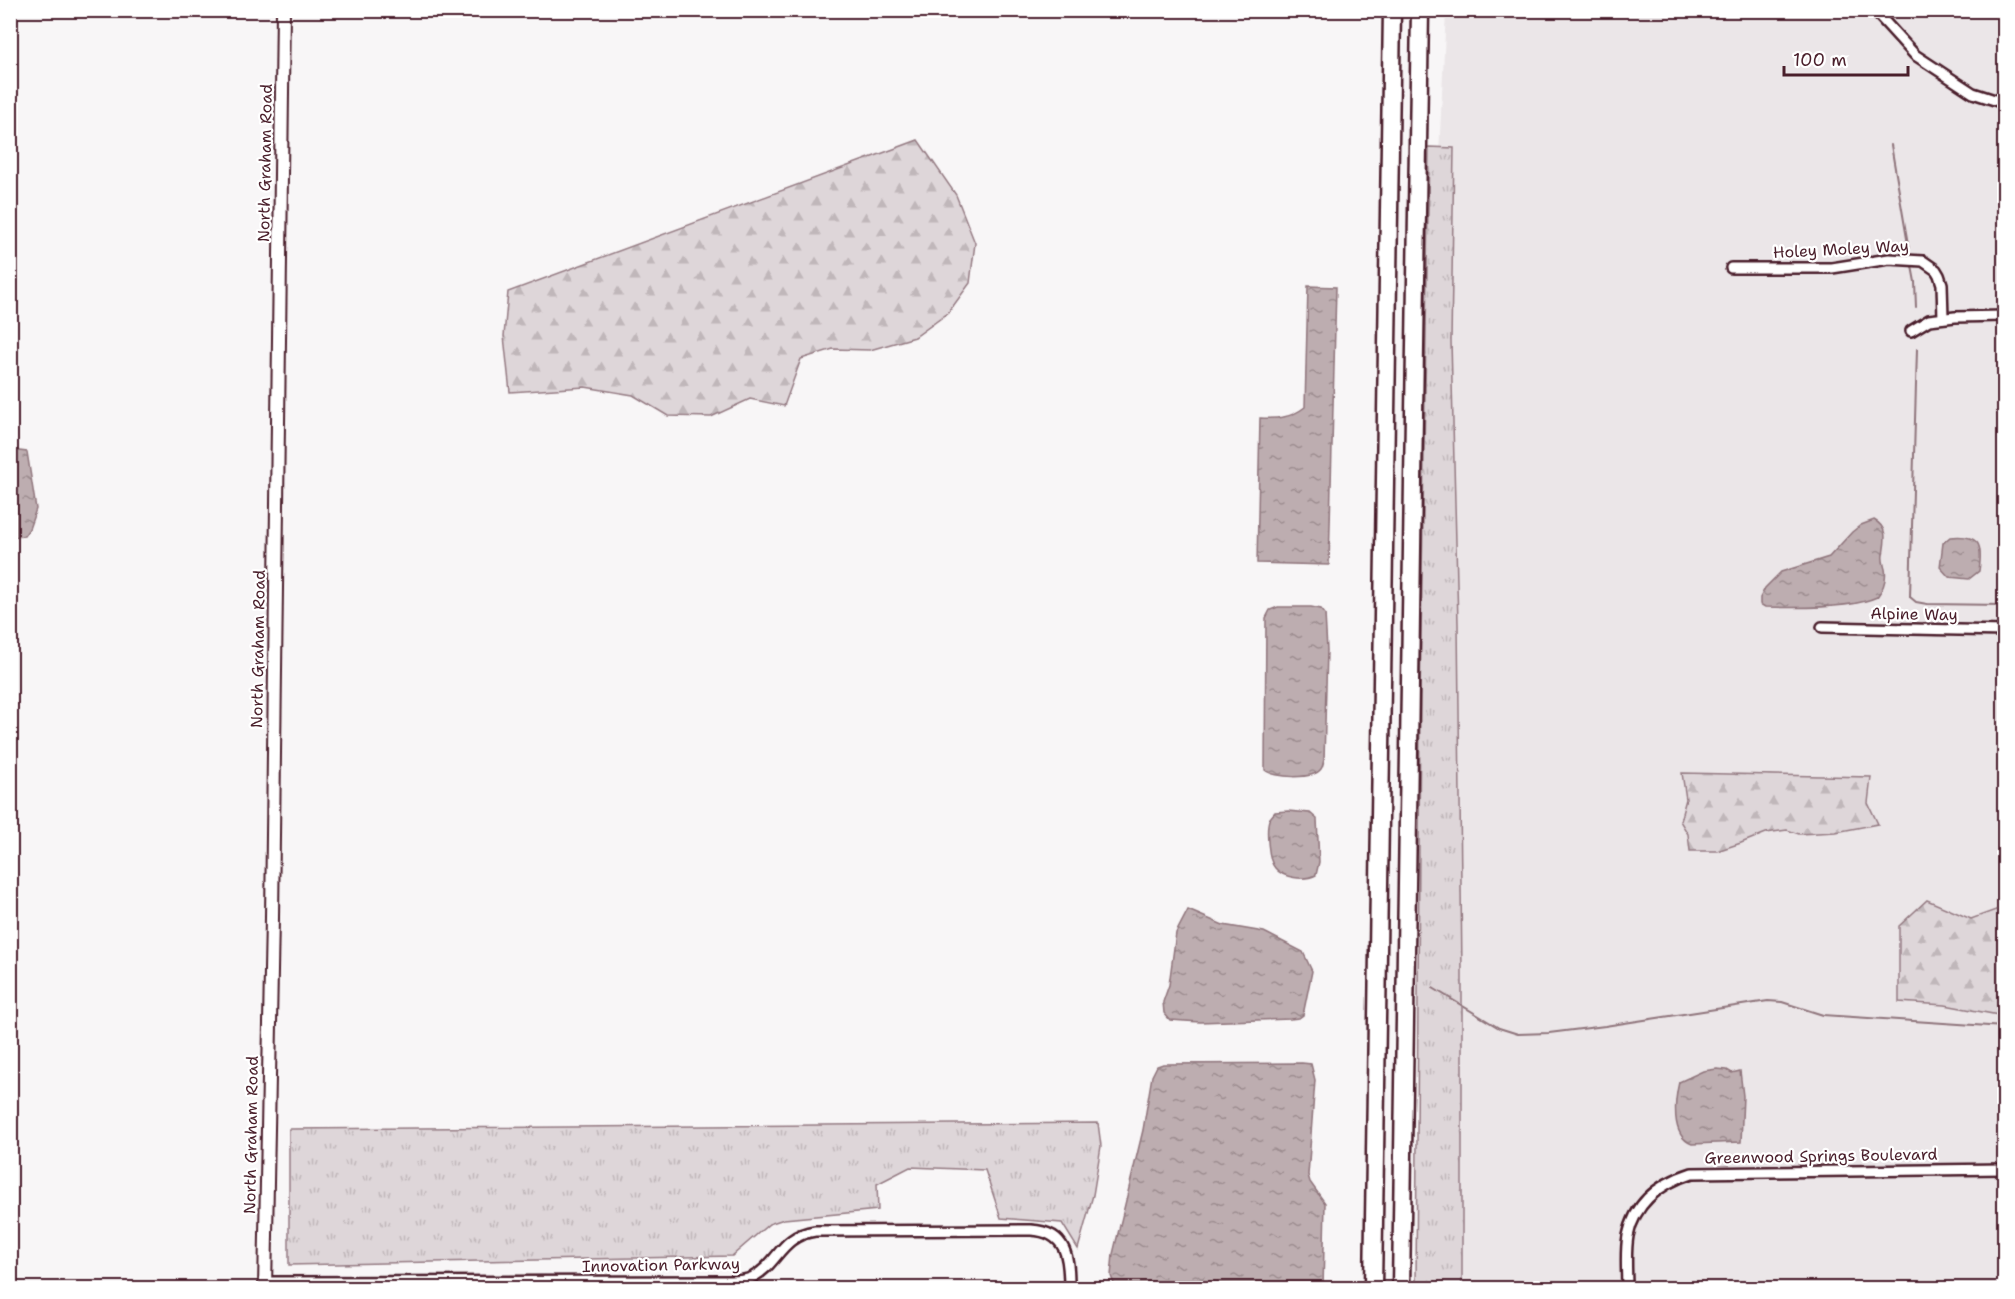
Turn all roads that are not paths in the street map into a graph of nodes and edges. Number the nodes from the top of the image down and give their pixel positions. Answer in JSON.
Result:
{"nodes":[{"id":1,"x":283,"y":10,"type":"edge"},
{"id":2,"x":1392,"y":10,"type":"edge"},
{"id":3,"x":1420,"y":10,"type":"edge"},
{"id":4,"x":1874,"y":10,"type":"edge"},
{"id":5,"x":2004,"y":103,"type":"edge"},
{"id":6,"x":1731,"y":268,"type":"dead end"},
{"id":7,"x":2004,"y":316,"type":"edge"},
{"id":8,"x":1942,"y":318,"type":"junction"},
{"id":9,"x":1911,"y":331,"type":"dead end"},
{"id":10,"x":1822,"y":627,"type":"dead end"},
{"id":11,"x":2004,"y":631,"type":"edge"},
{"id":12,"x":2004,"y":1169,"type":"edge"},
{"id":13,"x":265,"y":1285,"type":"edge"},
{"id":14,"x":717,"y":1285,"type":"edge"},
{"id":15,"x":1069,"y":1288,"type":"edge"},
{"id":16,"x":1373,"y":1288,"type":"edge"},
{"id":17,"x":1403,"y":1288,"type":"edge"},
{"id":18,"x":1628,"y":1288,"type":"edge"}],
"edges":[{"from":1,"to":13,"type":"street","name":"North Graham Road"},
{"from":2,"to":16,"type":"highway"},
{"from":3,"to":17,"type":"highway"},
{"from":4,"to":5,"type":"street"},
{"from":6,"to":8,"type":"street","name":"Holey Moley Way"},
{"from":7,"to":8,"type":"street"},
{"from":8,"to":9,"type":"street"},
{"from":10,"to":11,"type":"street","name":"Alpine Way"},
{"from":12,"to":18,"type":"street","name":"Greenwood Springs Boulevard"},
{"from":13,"to":14,"type":"street","name":"Innovation Parkway"},
{"from":14,"to":15,"type":"street","name":"Innovation Parkway"}]}
